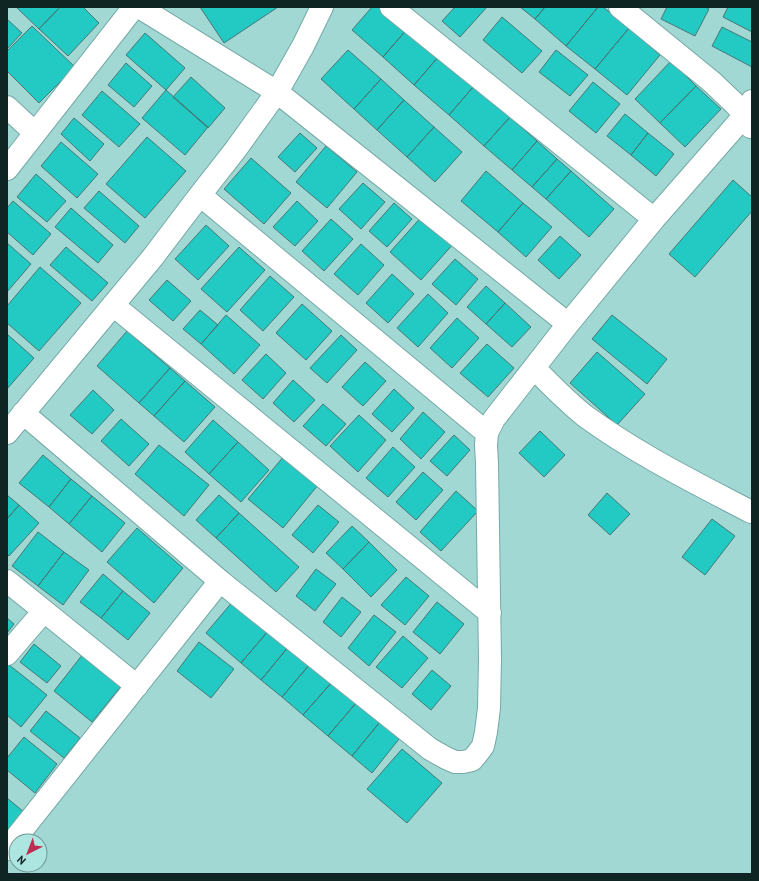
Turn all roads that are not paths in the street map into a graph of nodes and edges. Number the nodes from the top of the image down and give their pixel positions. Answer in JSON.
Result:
{"nodes":[{"id":1,"x":134,"y":7,"type":"edge"},
{"id":2,"x":139,"y":7,"type":"edge"},
{"id":3,"x":322,"y":7,"type":"edge"},
{"id":4,"x":391,"y":7,"type":"edge"},
{"id":5,"x":620,"y":7,"type":"edge"},
{"id":6,"x":642,"y":14,"type":"edge"},
{"id":7,"x":277,"y":92,"type":"junction"},
{"id":8,"x":7,"y":107,"type":"edge"},
{"id":9,"x":750,"y":115,"type":"edge"},
{"id":10,"x":35,"y":133,"type":"junction"},
{"id":11,"x":7,"y":169,"type":"edge"},
{"id":12,"x":200,"y":195,"type":"junction"},
{"id":13,"x":654,"y":219,"type":"junction"},
{"id":14,"x":113,"y":305,"type":"junction"},
{"id":15,"x":568,"y":324,"type":"junction"},
{"id":16,"x":534,"y":368,"type":"junction"},
{"id":17,"x":23,"y":413,"type":"junction"},
{"id":18,"x":7,"y":432,"type":"edge"},
{"id":19,"x":487,"y":433,"type":"junction"},
{"id":20,"x":751,"y":512,"type":"dead end"},
{"id":21,"x":7,"y":581,"type":"edge"},
{"id":22,"x":220,"y":581,"type":"junction"},
{"id":23,"x":44,"y":611,"type":"junction"},
{"id":24,"x":490,"y":613,"type":"junction"},
{"id":25,"x":7,"y":654,"type":"edge"},
{"id":26,"x":137,"y":686,"type":"junction"},
{"id":27,"x":7,"y":849,"type":"edge"}],
"edges":[{"from":1,"to":10,"type":"street"},
{"from":2,"to":7,"type":"street"},
{"from":3,"to":7,"type":"street"},
{"from":4,"to":13,"type":"street"},
{"from":5,"to":6,"type":"street"},
{"from":6,"to":9,"type":"street"},
{"from":7,"to":12,"type":"street"},
{"from":7,"to":15,"type":"street"},
{"from":8,"to":10,"type":"street"},
{"from":9,"to":13,"type":"street"},
{"from":10,"to":11,"type":"street"},
{"from":12,"to":14,"type":"street"},
{"from":12,"to":19,"type":"street"},
{"from":13,"to":15,"type":"street"},
{"from":14,"to":17,"type":"street"},
{"from":14,"to":24,"type":"street"},
{"from":15,"to":16,"type":"street"},
{"from":16,"to":19,"type":"street"},
{"from":16,"to":20,"type":"street"},
{"from":17,"to":18,"type":"street"},
{"from":17,"to":22,"type":"street"},
{"from":19,"to":24,"type":"street"},
{"from":21,"to":23,"type":"street"},
{"from":22,"to":24,"type":"street"},
{"from":22,"to":26,"type":"street"},
{"from":23,"to":25,"type":"street"},
{"from":23,"to":26,"type":"street"},
{"from":26,"to":27,"type":"street"}]}
